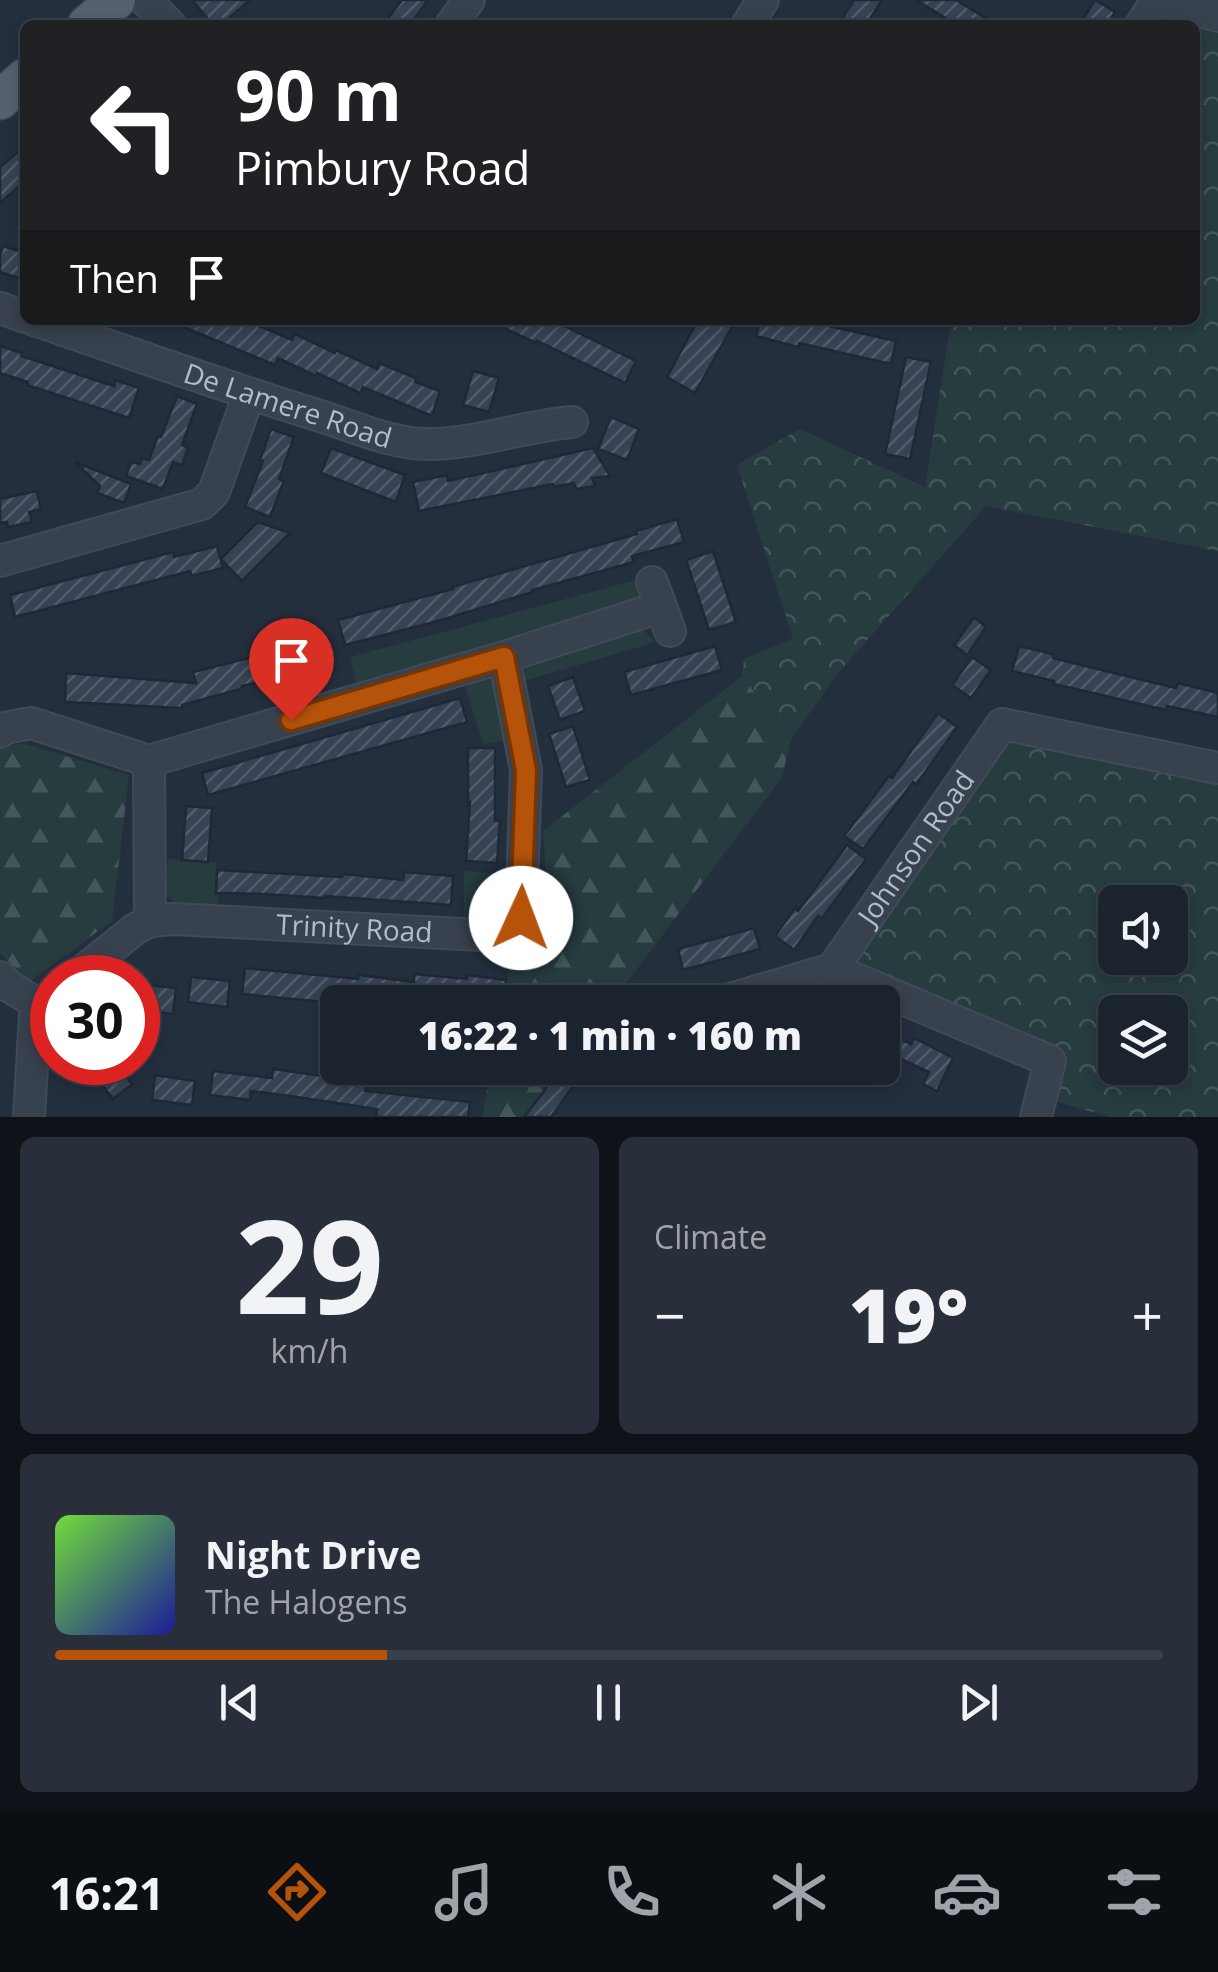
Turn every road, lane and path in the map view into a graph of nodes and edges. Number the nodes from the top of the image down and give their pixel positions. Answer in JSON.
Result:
{"nodes":[{"id":1,"x":116,"y":0,"type":"edge"},
{"id":2,"x":145,"y":0,"type":"edge"},
{"id":3,"x":1160,"y":0,"type":"edge"},
{"id":4,"x":1218,"y":16,"type":"edge"},
{"id":5,"x":92,"y":20,"type":"edge"},
{"id":6,"x":165,"y":20,"type":"edge"},
{"id":7,"x":20,"y":82,"type":"edge"},
{"id":8,"x":0,"y":100,"type":"edge"},
{"id":9,"x":49,"y":325,"type":"edge"},
{"id":10,"x":249,"y":394,"type":"junction"},
{"id":11,"x":555,"y":416,"type":"dead end"},
{"id":12,"x":0,"y":561,"type":"edge"},
{"id":13,"x":661,"y":607,"type":"dead end"},
{"id":14,"x":504,"y":657,"type":"junction"},
{"id":15,"x":0,"y":732,"type":"edge"},
{"id":16,"x":149,"y":761,"type":"junction"},
{"id":17,"x":1218,"y":768,"type":"edge"},
{"id":18,"x":150,"y":921,"type":"junction"},
{"id":19,"x":103,"y":955,"type":"edge"},
{"id":20,"x":832,"y":969,"type":"junction"},
{"id":21,"x":0,"y":977,"type":"edge"},
{"id":22,"x":778,"y":985,"type":"edge"},
{"id":23,"x":30,"y":994,"type":"edge"},
{"id":24,"x":30,"y":1082,"type":"edge"},
{"id":25,"x":28,"y":1117,"type":"edge"},
{"id":26,"x":1036,"y":1117,"type":"edge"}],
"edges":[{"from":1,"to":5,"type":"main road"},
{"from":2,"to":6,"type":"street"},
{"from":3,"to":4,"type":"street"},
{"from":7,"to":8,"type":"main road"},
{"from":9,"to":10,"type":"street","name":"De Lamere Road"},
{"from":10,"to":11,"type":"street","name":"De Lamere Road"},
{"from":10,"to":12,"type":"street"},
{"from":13,"to":14,"type":"street"},
{"from":14,"to":16,"type":"street"},
{"from":14,"to":18,"type":"street","name":"Trinity Road"},
{"from":15,"to":16,"type":"street"},
{"from":16,"to":18,"type":"street"},
{"from":17,"to":20,"type":"street","name":"Johnson Road"},
{"from":18,"to":19,"type":"street"},
{"from":20,"to":22,"type":"street"},
{"from":20,"to":26,"type":"street"},
{"from":21,"to":23,"type":"street"},
{"from":24,"to":25,"type":"street"}]}
